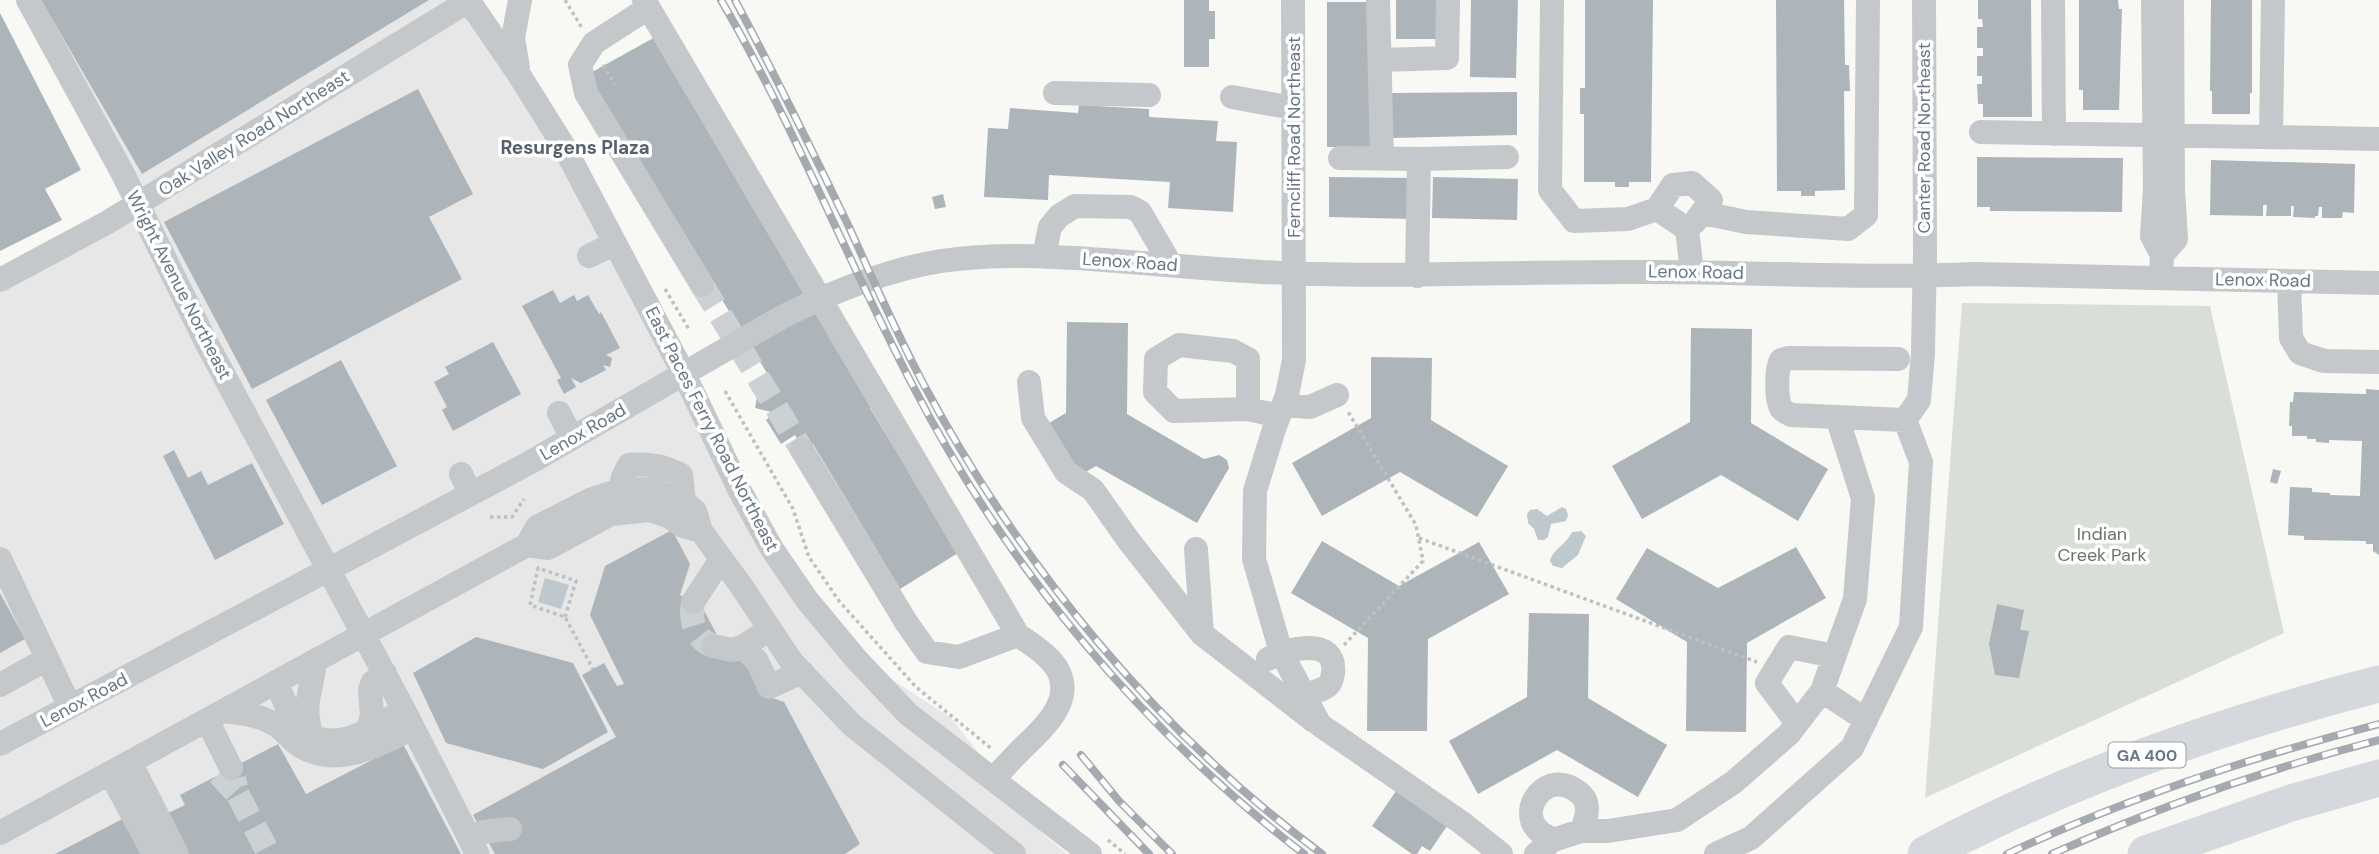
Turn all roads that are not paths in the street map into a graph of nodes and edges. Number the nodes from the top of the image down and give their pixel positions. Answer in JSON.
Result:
{"nodes":[{"id":1,"x":28,"y":0,"type":"edge"},
{"id":2,"x":469,"y":0,"type":"edge"},
{"id":3,"x":520,"y":0,"type":"edge"},
{"id":4,"x":1378,"y":0,"type":"edge"},
{"id":5,"x":1448,"y":0,"type":"edge"},
{"id":6,"x":1552,"y":0,"type":"edge"},
{"id":7,"x":1868,"y":0,"type":"edge"},
{"id":8,"x":1924,"y":0,"type":"edge"},
{"id":9,"x":2053,"y":0,"type":"edge"},
{"id":10,"x":2153,"y":0,"type":"edge"},
{"id":11,"x":2172,"y":0,"type":"edge"},
{"id":12,"x":2273,"y":0,"type":"edge"},
{"id":13,"x":1296,"y":2,"type":"edge"},
{"id":14,"x":646,"y":4,"type":"edge"},
{"id":15,"x":1380,"y":60,"type":"junction"},
{"id":16,"x":518,"y":73,"type":"junction"},
{"id":17,"x":1055,"y":93,"type":"dead end"},
{"id":18,"x":1149,"y":95,"type":"dead end"},
{"id":19,"x":1232,"y":97,"type":"dead end"},
{"id":20,"x":1293,"y":108,"type":"junction"},
{"id":21,"x":1981,"y":132,"type":"dead end"},
{"id":22,"x":2054,"y":134,"type":"junction"},
{"id":23,"x":2163,"y":135,"type":"junction"},
{"id":24,"x":2271,"y":137,"type":"junction"},
{"id":25,"x":2379,"y":139,"type":"edge"},
{"id":26,"x":1507,"y":157,"type":"dead end"},
{"id":27,"x":1340,"y":158,"type":"dead end"},
{"id":28,"x":1382,"y":158,"type":"junction"},
{"id":29,"x":1419,"y":159,"type":"junction"},
{"id":30,"x":137,"y":204,"type":"junction"},
{"id":31,"x":1657,"y":209,"type":"junction"},
{"id":32,"x":1695,"y":221,"type":"junction"},
{"id":33,"x":615,"y":243,"type":"junction"},
{"id":34,"x":589,"y":256,"type":"dead end"},
{"id":35,"x":1044,"y":256,"type":"junction"},
{"id":36,"x":1171,"y":265,"type":"junction"},
{"id":37,"x":2161,"y":267,"type":"junction"},
{"id":38,"x":1692,"y":272,"type":"junction"},
{"id":39,"x":1294,"y":274,"type":"junction"},
{"id":40,"x":1417,"y":276,"type":"junction"},
{"id":41,"x":1925,"y":277,"type":"junction"},
{"id":42,"x":0,"y":281,"type":"edge"},
{"id":43,"x":2289,"y":281,"type":"junction"},
{"id":44,"x":2379,"y":283,"type":"edge"},
{"id":45,"x":702,"y":285,"type":"tunnel mouth"},
{"id":46,"x":1898,"y":359,"type":"dead end"},
{"id":47,"x":2379,"y":362,"type":"edge"},
{"id":48,"x":684,"y":374,"type":"junction"},
{"id":49,"x":1030,"y":382,"type":"dead end"},
{"id":50,"x":1337,"y":395,"type":"road end"},
{"id":51,"x":1248,"y":409,"type":"dead end"},
{"id":52,"x":1281,"y":411,"type":"junction"},
{"id":53,"x":559,"y":413,"type":"dead end"},
{"id":54,"x":1837,"y":417,"type":"junction"},
{"id":55,"x":1905,"y":420,"type":"junction"},
{"id":56,"x":572,"y":438,"type":"junction"},
{"id":57,"x":802,"y":450,"type":"tunnel mouth"},
{"id":58,"x":701,"y":531,"type":"junction"},
{"id":59,"x":527,"y":545,"type":"junction"},
{"id":60,"x":1196,"y":549,"type":"dead end"},
{"id":61,"x":0,"y":559,"type":"edge"},
{"id":62,"x":721,"y":559,"type":"junction"},
{"id":63,"x":330,"y":569,"type":"junction"},
{"id":64,"x":693,"y":602,"type":"tunnel mouth"},
{"id":65,"x":770,"y":629,"type":"junction"},
{"id":66,"x":1202,"y":634,"type":"junction"},
{"id":67,"x":1018,"y":635,"type":"junction"},
{"id":68,"x":713,"y":646,"type":"dead end"},
{"id":69,"x":742,"y":647,"type":"junction"},
{"id":70,"x":1281,"y":652,"type":"junction"},
{"id":71,"x":1834,"y":656,"type":"junction"},
{"id":72,"x":47,"y":659,"type":"junction"},
{"id":73,"x":315,"y":661,"type":"junction"},
{"id":74,"x":1248,"y":669,"type":"junction"},
{"id":75,"x":384,"y":672,"type":"junction"},
{"id":76,"x":802,"y":673,"type":"junction"},
{"id":77,"x":2379,"y":684,"type":"edge"},
{"id":78,"x":0,"y":685,"type":"edge"},
{"id":79,"x":269,"y":686,"type":"junction"},
{"id":80,"x":1822,"y":691,"type":"junction"},
{"id":81,"x":1305,"y":695,"type":"junction"},
{"id":82,"x":70,"y":707,"type":"junction"},
{"id":83,"x":208,"y":719,"type":"junction"},
{"id":84,"x":409,"y":719,"type":"junction"},
{"id":85,"x":1866,"y":720,"type":"junction"},
{"id":86,"x":1797,"y":722,"type":"junction"},
{"id":87,"x":1320,"y":725,"type":"junction"},
{"id":88,"x":278,"y":726,"type":"junction"},
{"id":89,"x":367,"y":732,"type":"junction"},
{"id":90,"x":311,"y":734,"type":"junction"},
{"id":91,"x":0,"y":744,"type":"edge"},
{"id":92,"x":120,"y":767,"type":"junction"},
{"id":93,"x":225,"y":771,"type":"tunnel mouth"},
{"id":94,"x":2379,"y":778,"type":"edge"},
{"id":95,"x":993,"y":779,"type":"junction"},
{"id":96,"x":1581,"y":831,"type":"junction"},
{"id":97,"x":510,"y":832,"type":"dead end"},
{"id":98,"x":0,"y":833,"type":"edge"},
{"id":99,"x":1544,"y":847,"type":"edge"},
{"id":100,"x":474,"y":848,"type":"edge"},
{"id":101,"x":1005,"y":852,"type":"edge"},
{"id":102,"x":154,"y":854,"type":"edge"},
{"id":103,"x":177,"y":854,"type":"edge"},
{"id":104,"x":1090,"y":854,"type":"edge"},
{"id":105,"x":1501,"y":854,"type":"edge"},
{"id":106,"x":1716,"y":854,"type":"edge"},
{"id":107,"x":1926,"y":854,"type":"edge"},
{"id":108,"x":2146,"y":854,"type":"edge"}],
"edges":[{"from":1,"to":30,"type":"street","name":"Wright Avenue Northeast"},
{"from":2,"to":16,"type":"street","name":"East Paces Ferry Road Northeast"},
{"from":2,"to":30,"type":"street","name":"Oak Valley Road Northeast"},
{"from":3,"to":16,"type":"street"},
{"from":4,"to":15,"type":"street"},
{"from":5,"to":15,"type":"street"},
{"from":6,"to":31,"type":"street"},
{"from":7,"to":32,"type":"street"},
{"from":8,"to":41,"type":"street","name":"Canter Road Northeast"},
{"from":9,"to":22,"type":"street"},
{"from":10,"to":23,"type":"street"},
{"from":11,"to":23,"type":"street"},
{"from":12,"to":24,"type":"street"},
{"from":13,"to":20,"type":"street","name":"Ferncliff Road Northeast"},
{"from":14,"to":45,"type":"street"},
{"from":14,"to":67,"type":"street"},
{"from":15,"to":28,"type":"street"},
{"from":16,"to":33,"type":"street","name":"East Paces Ferry Road Northeast"},
{"from":17,"to":18,"type":"street"},
{"from":19,"to":20,"type":"street"},
{"from":20,"to":39,"type":"street","name":"Ferncliff Road Northeast"},
{"from":21,"to":22,"type":"street"},
{"from":22,"to":23,"type":"street"},
{"from":23,"to":24,"type":"street"},
{"from":23,"to":37,"type":"street"},
{"from":24,"to":25,"type":"street"},
{"from":26,"to":29,"type":"street"},
{"from":27,"to":28,"type":"street"},
{"from":28,"to":29,"type":"street"},
{"from":29,"to":40,"type":"street"},
{"from":30,"to":42,"type":"street","name":"Oak Valley Road Northeast"},
{"from":30,"to":63,"type":"street","name":"Wright Avenue Northeast"},
{"from":31,"to":32,"type":"street"},
{"from":31,"to":32,"type":"street"},
{"from":32,"to":38,"type":"street"},
{"from":33,"to":34,"type":"street"},
{"from":33,"to":48,"type":"street","name":"East Paces Ferry Road Northeast"},
{"from":35,"to":36,"type":"street","name":"Lenox Road"},
{"from":35,"to":36,"type":"street"},
{"from":35,"to":48,"type":"street","name":"Lenox Road"},
{"from":36,"to":39,"type":"street","name":"Lenox Road"},
{"from":37,"to":41,"type":"street","name":"Lenox Road"},
{"from":37,"to":43,"type":"street","name":"Lenox Road"},
{"from":38,"to":40,"type":"street","name":"Lenox Road"},
{"from":38,"to":41,"type":"street","name":"Lenox Road"},
{"from":39,"to":40,"type":"street","name":"Lenox Road"},
{"from":39,"to":52,"type":"street","name":"Ferncliff Road Northeast"},
{"from":41,"to":55,"type":"street","name":"Canter Road Northeast"},
{"from":43,"to":44,"type":"street","name":"Lenox Road"},
{"from":43,"to":47,"type":"street"},
{"from":46,"to":54,"type":"street"},
{"from":48,"to":56,"type":"street","name":"Lenox Road"},
{"from":48,"to":95,"type":"street","name":"East Paces Ferry Road Northeast"},
{"from":49,"to":66,"type":"street"},
{"from":50,"to":52,"type":"street"},
{"from":51,"to":52,"type":"street"},
{"from":52,"to":70,"type":"street","name":"Ferncliff Road Northeast"},
{"from":53,"to":56,"type":"street"},
{"from":54,"to":55,"type":"street"},
{"from":54,"to":71,"type":"street"},
{"from":55,"to":85,"type":"street"},
{"from":56,"to":63,"type":"street","name":"Lenox Road"},
{"from":57,"to":67,"type":"street"},
{"from":58,"to":59,"type":"street"},
{"from":58,"to":59,"type":"street"},
{"from":58,"to":62,"type":"street"},
{"from":59,"to":73,"type":"street"},
{"from":60,"to":66,"type":"street"},
{"from":61,"to":72,"type":"street"},
{"from":62,"to":64,"type":"street"},
{"from":62,"to":65,"type":"street"},
{"from":63,"to":75,"type":"street","name":"Wright Avenue Northeast"},
{"from":63,"to":82,"type":"street","name":"Lenox Road"},
{"from":65,"to":69,"type":"street"},
{"from":65,"to":76,"type":"street"},
{"from":66,"to":74,"type":"street"},
{"from":67,"to":95,"type":"street"},
{"from":68,"to":69,"type":"street"},
{"from":69,"to":76,"type":"street"},
{"from":70,"to":74,"type":"street"},
{"from":70,"to":81,"type":"street","name":"Ferncliff Road Northeast"},
{"from":70,"to":81,"type":"street"},
{"from":71,"to":80,"type":"street"},
{"from":71,"to":86,"type":"street"},
{"from":72,"to":78,"type":"street"},
{"from":72,"to":82,"type":"street"},
{"from":73,"to":79,"type":"street"},
{"from":73,"to":90,"type":"street"},
{"from":74,"to":87,"type":"street"},
{"from":75,"to":84,"type":"street","name":"Wright Avenue Northeast"},
{"from":75,"to":89,"type":"street"},
{"from":76,"to":101,"type":"street"},
{"from":77,"to":107,"type":"highway","number":"GA 400"},
{"from":79,"to":83,"type":"street"},
{"from":79,"to":88,"type":"street"},
{"from":79,"to":90,"type":"street"},
{"from":80,"to":85,"type":"street"},
{"from":80,"to":86,"type":"street"},
{"from":81,"to":87,"type":"street","name":"Ferncliff Road Northeast"},
{"from":82,"to":91,"type":"street","name":"Lenox Road"},
{"from":83,"to":88,"type":"street"},
{"from":83,"to":92,"type":"street"},
{"from":83,"to":93,"type":"street"},
{"from":84,"to":88,"type":"street"},
{"from":84,"to":89,"type":"street"},
{"from":84,"to":100,"type":"street","name":"Wright Avenue Northeast"},
{"from":85,"to":106,"type":"street"},
{"from":86,"to":96,"type":"street"},
{"from":87,"to":105,"type":"street"},
{"from":89,"to":90,"type":"street"},
{"from":92,"to":98,"type":"street"},
{"from":92,"to":102,"type":"street"},
{"from":92,"to":103,"type":"street"},
{"from":94,"to":108,"type":"highway"},
{"from":95,"to":104,"type":"street","name":"East Paces Ferry Road Northeast"},
{"from":96,"to":99,"type":"street"},
{"from":96,"to":99,"type":"street"},
{"from":97,"to":100,"type":"street"}]}
